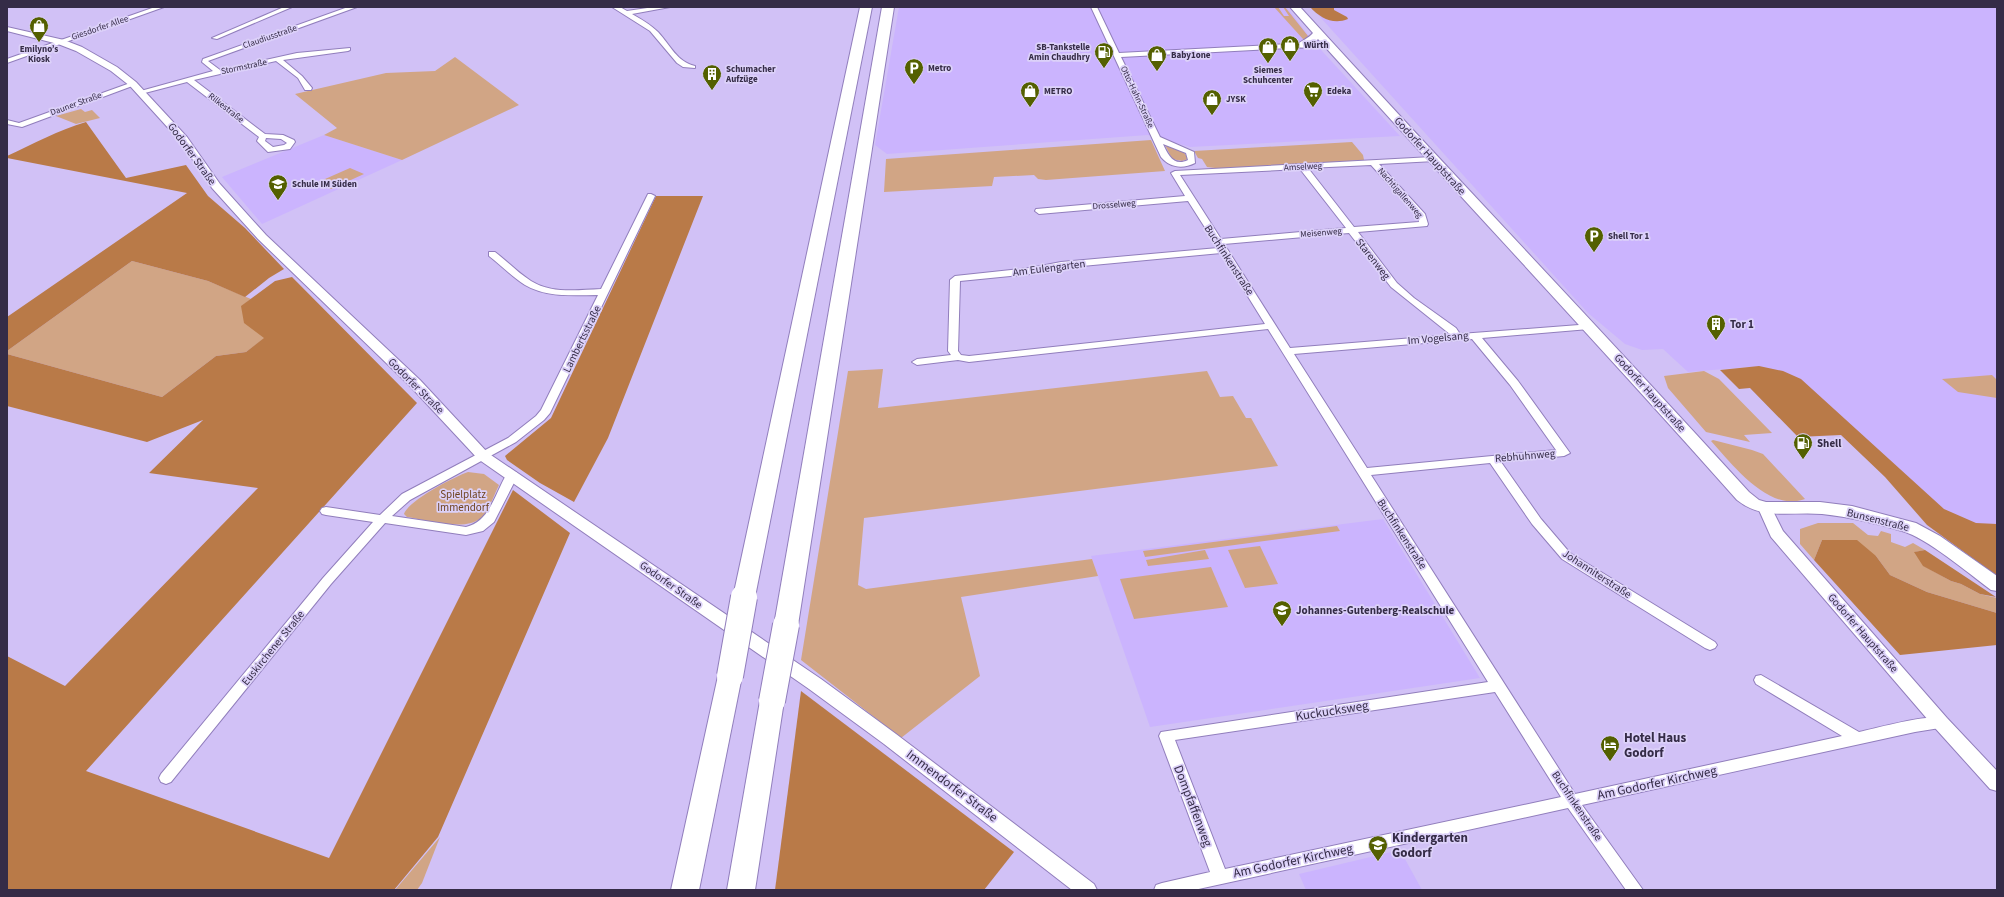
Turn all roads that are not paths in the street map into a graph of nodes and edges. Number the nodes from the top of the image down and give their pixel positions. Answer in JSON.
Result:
{"nodes":[{"id":1,"x":161,"y":7,"type":"edge"},
{"id":2,"x":289,"y":7,"type":"edge"},
{"id":3,"x":354,"y":7,"type":"edge"},
{"id":4,"x":615,"y":7,"type":"edge"},
{"id":5,"x":667,"y":7,"type":"edge"},
{"id":6,"x":866,"y":7,"type":"edge"},
{"id":7,"x":888,"y":7,"type":"edge"},
{"id":8,"x":1094,"y":7,"type":"edge"},
{"id":9,"x":1295,"y":7,"type":"edge"},
{"id":10,"x":626,"y":13,"type":"junction"},
{"id":11,"x":7,"y":29,"type":"edge"},
{"id":12,"x":1317,"y":34,"type":"junction"},
{"id":13,"x":215,"y":38,"type":"dead end"},
{"id":14,"x":61,"y":42,"type":"junction"},
{"id":15,"x":1302,"y":45,"type":"junction"},
{"id":16,"x":1329,"y":47,"type":"junction"},
{"id":17,"x":1283,"y":48,"type":"junction"},
{"id":18,"x":348,"y":49,"type":"dead end"},
{"id":19,"x":1118,"y":55,"type":"junction"},
{"id":20,"x":279,"y":60,"type":"junction"},
{"id":21,"x":7,"y":61,"type":"edge"},
{"id":22,"x":693,"y":67,"type":"dead end"},
{"id":23,"x":219,"y":72,"type":"junction"},
{"id":24,"x":189,"y":80,"type":"junction"},
{"id":25,"x":137,"y":88,"type":"junction"},
{"id":26,"x":308,"y":88,"type":"dead end"},
{"id":27,"x":7,"y":122,"type":"edge"},
{"id":28,"x":263,"y":136,"type":"dead end"},
{"id":29,"x":1157,"y":139,"type":"dead end"},
{"id":30,"x":1432,"y":159,"type":"junction"},
{"id":31,"x":1373,"y":162,"type":"junction"},
{"id":32,"x":1303,"y":167,"type":"junction"},
{"id":33,"x":1175,"y":173,"type":"joint"},
{"id":34,"x":651,"y":196,"type":"dead end"},
{"id":35,"x":1189,"y":198,"type":"junction"},
{"id":36,"x":1039,"y":211,"type":"dead end"},
{"id":37,"x":1424,"y":224,"type":"joint"},
{"id":38,"x":1352,"y":230,"type":"junction"},
{"id":39,"x":1219,"y":246,"type":"junction"},
{"id":40,"x":492,"y":254,"type":"dead end"},
{"id":41,"x":604,"y":292,"type":"junction"},
{"id":42,"x":1271,"y":326,"type":"junction"},
{"id":43,"x":1589,"y":326,"type":"junction"},
{"id":44,"x":1475,"y":336,"type":"junction"},
{"id":45,"x":1457,"y":337,"type":"junction"},
{"id":46,"x":1288,"y":351,"type":"junction"},
{"id":47,"x":958,"y":357,"type":"junction"},
{"id":48,"x":917,"y":362,"type":"dead end"},
{"id":49,"x":484,"y":456,"type":"junction"},
{"id":50,"x":1493,"y":459,"type":"junction"},
{"id":51,"x":1362,"y":472,"type":"junction"},
{"id":52,"x":512,"y":475,"type":"junction"},
{"id":53,"x":1765,"y":508,"type":"junction"},
{"id":54,"x":326,"y":511,"type":"dead end"},
{"id":55,"x":382,"y":519,"type":"junction"},
{"id":56,"x":1997,"y":585,"type":"edge"},
{"id":57,"x":1710,"y":645,"type":"dead end"},
{"id":58,"x":1761,"y":680,"type":"dead end"},
{"id":59,"x":815,"y":684,"type":"joint"},
{"id":60,"x":1498,"y":686,"type":"junction"},
{"id":61,"x":1941,"y":723,"type":"junction"},
{"id":62,"x":1166,"y":736,"type":"joint"},
{"id":63,"x":1858,"y":739,"type":"junction"},
{"id":64,"x":166,"y":778,"type":"dead end"},
{"id":65,"x":1997,"y":784,"type":"edge"},
{"id":66,"x":1572,"y":802,"type":"junction"},
{"id":67,"x":1220,"y":877,"type":"junction"},
{"id":68,"x":685,"y":890,"type":"edge"},
{"id":69,"x":741,"y":890,"type":"edge"},
{"id":70,"x":1087,"y":890,"type":"edge"},
{"id":71,"x":1162,"y":890,"type":"edge"},
{"id":72,"x":1636,"y":890,"type":"edge"}],
"edges":[{"from":1,"to":14,"type":"street","name":"Giesdorfer Allee"},
{"from":2,"to":13,"type":"street"},
{"from":3,"to":23,"type":"street","name":"Claudiusstraße"},
{"from":4,"to":10,"type":"street"},
{"from":5,"to":10,"type":"street"},
{"from":6,"to":68,"type":"highway","bridge":true},
{"from":7,"to":69,"type":"highway","bridge":true},
{"from":8,"to":19,"type":"street","name":"Otto-Hahn-Straße"},
{"from":9,"to":12,"type":"main road","name":"Godorfer Hauptstraße"},
{"from":10,"to":22,"type":"street"},
{"from":11,"to":14,"type":"street","name":"Godorfer Straße"},
{"from":12,"to":15,"type":"main road"},
{"from":12,"to":16,"type":"main road","name":"Godorfer Hauptstraße"},
{"from":14,"to":21,"type":"street","name":"Giesdorfer Allee"},
{"from":14,"to":25,"type":"street","name":"Godorfer Straße"},
{"from":15,"to":16,"type":"street","name":"Otto-Hahn-Straße"},
{"from":15,"to":17,"type":"street","name":"Otto-Hahn-Straße"},
{"from":16,"to":17,"type":"street","name":"Otto-Hahn-Straße"},
{"from":16,"to":30,"type":"main road","name":"Godorfer Hauptstraße"},
{"from":17,"to":19,"type":"street","name":"Otto-Hahn-Straße"},
{"from":18,"to":20,"type":"street","name":"Stormstraße"},
{"from":19,"to":29,"type":"street","name":"Otto-Hahn-Straße"},
{"from":20,"to":23,"type":"street","name":"Stormstraße"},
{"from":20,"to":26,"type":"street"},
{"from":23,"to":24,"type":"street","name":"Stormstraße"},
{"from":24,"to":25,"type":"street","name":"Stormstraße"},
{"from":24,"to":28,"type":"street","name":"Rilkestraße"},
{"from":25,"to":27,"type":"street","name":"Dauner Straße"},
{"from":25,"to":49,"type":"street","name":"Godorfer Straße"},
{"from":30,"to":31,"type":"street","name":"Amselweg"},
{"from":30,"to":43,"type":"main road","name":"Godorfer Hauptstraße"},
{"from":31,"to":32,"type":"street","name":"Amselweg"},
{"from":31,"to":37,"type":"street","name":"Nachtigallenweg"},
{"from":32,"to":33,"type":"street","name":"Amselweg"},
{"from":32,"to":38,"type":"street","name":"Starenweg"},
{"from":33,"to":35,"type":"street","name":"Buchfinkenstraße"},
{"from":34,"to":41,"type":"street","name":"Lambertsstraße"},
{"from":35,"to":36,"type":"street","name":"Drosselweg"},
{"from":35,"to":39,"type":"street","name":"Buchfinkenstraße"},
{"from":37,"to":38,"type":"street","name":"Meisenweg"},
{"from":38,"to":39,"type":"street","name":"Meisenweg"},
{"from":38,"to":45,"type":"street","name":"Starenweg"},
{"from":39,"to":42,"type":"street","name":"Buchfinkenstraße"},
{"from":39,"to":47,"type":"street","name":"Am Eulengarten"},
{"from":40,"to":41,"type":"street"},
{"from":41,"to":49,"type":"street","name":"Lambertsstraße"},
{"from":42,"to":46,"type":"street","name":"Buchfinkenstraße"},
{"from":42,"to":47,"type":"street"},
{"from":43,"to":44,"type":"street","name":"Im Vogelsang"},
{"from":43,"to":53,"type":"main road","name":"Godorfer Hauptstraße"},
{"from":44,"to":45,"type":"street","name":"Im Vogelsang"},
{"from":44,"to":50,"type":"street","name":"Rebhuhnweg"},
{"from":45,"to":46,"type":"street","name":"Im Vogelsang"},
{"from":46,"to":51,"type":"street","name":"Buchfinkenstraße"},
{"from":47,"to":48,"type":"street"},
{"from":49,"to":52,"type":"street","name":"Godorfer Straße"},
{"from":49,"to":55,"type":"street","name":"Euskirchener Straße"},
{"from":50,"to":51,"type":"street","name":"Rebhuhnweg"},
{"from":50,"to":57,"type":"street","name":"Johanniterstraße"},
{"from":51,"to":60,"type":"street","name":"Buchfinkenstraße"},
{"from":52,"to":55,"type":"street"},
{"from":52,"to":59,"type":"street","name":"Godorfer Straße"},
{"from":53,"to":56,"type":"main road","name":"Bunsenstraße"},
{"from":53,"to":61,"type":"street","name":"Godorfer Hauptstraße"},
{"from":54,"to":55,"type":"street"},
{"from":55,"to":64,"type":"street","name":"Euskirchener Straße"},
{"from":58,"to":63,"type":"street"},
{"from":59,"to":70,"type":"street","name":"Immendorfer Straße"},
{"from":60,"to":62,"type":"street","name":"Kuckucksweg"},
{"from":60,"to":66,"type":"street","name":"Buchfinkenstraße"},
{"from":61,"to":63,"type":"street","name":"Am Godorfer Kirchweg"},
{"from":61,"to":65,"type":"street","name":"Godorfer Hauptstraße"},
{"from":62,"to":67,"type":"street","name":"Dompfaffenweg"},
{"from":63,"to":66,"type":"street","name":"Am Godorfer Kirchweg"},
{"from":66,"to":67,"type":"street","name":"Am Godorfer Kirchweg"},
{"from":66,"to":72,"type":"street","name":"Buchfinkenstraße"},
{"from":67,"to":71,"type":"street","name":"Am Godorfer Kirchweg"}]}
